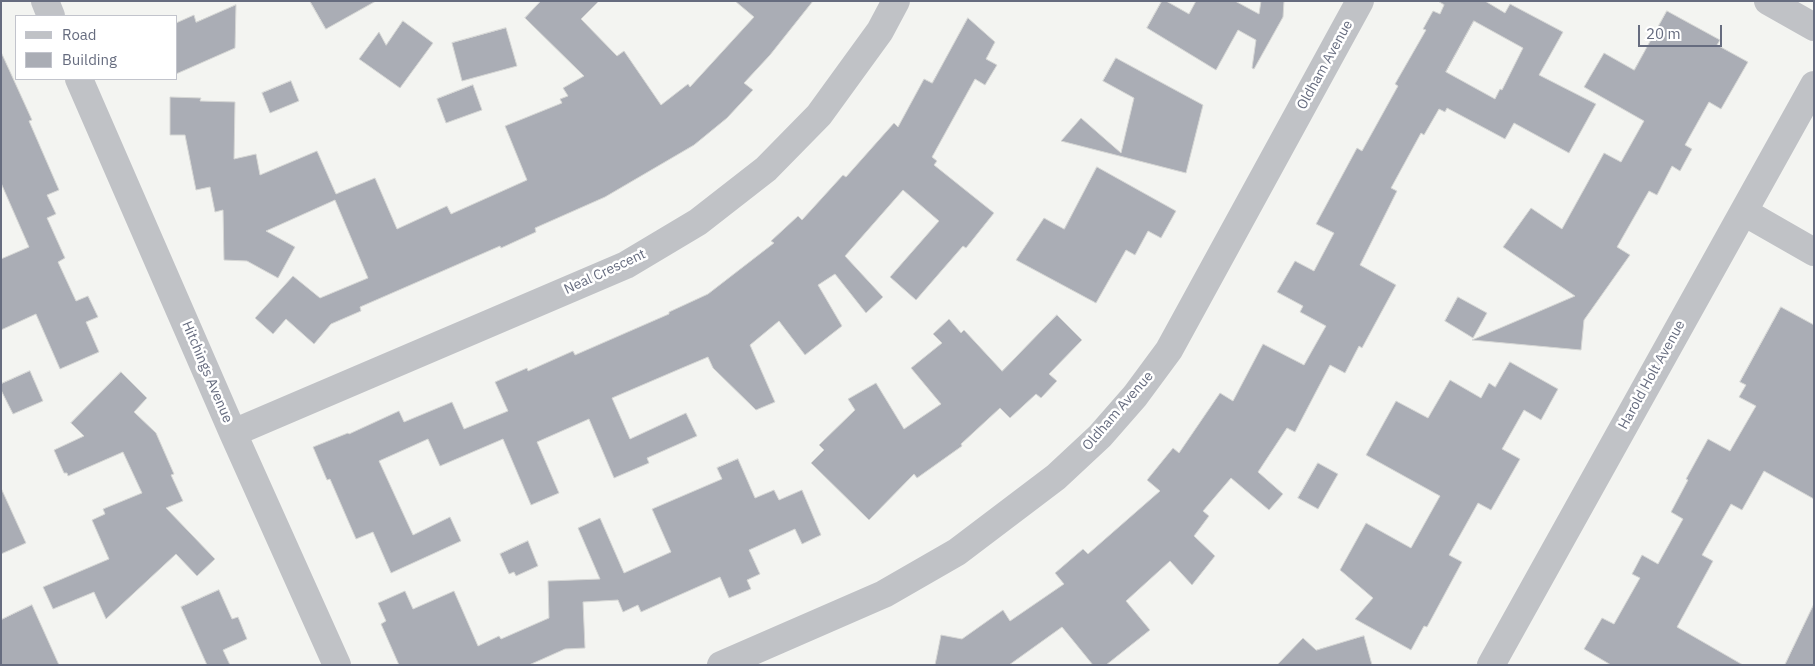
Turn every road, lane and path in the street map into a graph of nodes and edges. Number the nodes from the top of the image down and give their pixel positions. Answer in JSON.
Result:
{"nodes":[{"id":1,"x":45,"y":1,"type":"edge"},
{"id":2,"x":896,"y":1,"type":"edge"},
{"id":3,"x":1360,"y":1,"type":"edge"},
{"id":4,"x":1768,"y":1,"type":"edge"},
{"id":5,"x":51,"y":15,"type":"edge"},
{"id":6,"x":1814,"y":27,"type":"edge"},
{"id":7,"x":79,"y":80,"type":"edge"},
{"id":8,"x":1814,"y":85,"type":"edge"},
{"id":9,"x":1744,"y":212,"type":"junction"},
{"id":10,"x":1814,"y":252,"type":"edge"},
{"id":11,"x":233,"y":433,"type":"junction"},
{"id":12,"x":337,"y":665,"type":"edge"},
{"id":13,"x":721,"y":665,"type":"edge"},
{"id":14,"x":1491,"y":665,"type":"edge"}],
"edges":[{"from":1,"to":5,"type":"street"},
{"from":2,"to":11,"type":"street","name":"Neal Crescent"},
{"from":3,"to":13,"type":"street","name":"Oldham Avenue"},
{"from":4,"to":6,"type":"street"},
{"from":7,"to":11,"type":"street","name":"Hitchings Avenue"},
{"from":8,"to":9,"type":"street","name":"Harold Holt Avenue"},
{"from":9,"to":10,"type":"street"},
{"from":9,"to":14,"type":"street","name":"Harold Holt Avenue"},
{"from":11,"to":12,"type":"street","name":"Hitchings Avenue"}]}
